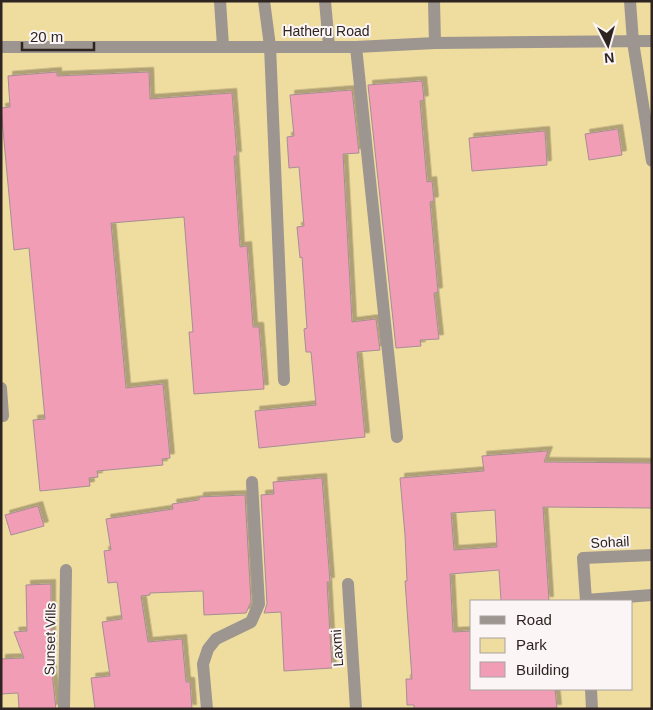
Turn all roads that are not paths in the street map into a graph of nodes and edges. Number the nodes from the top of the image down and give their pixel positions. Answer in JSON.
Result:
{"nodes":[{"id":1,"x":220,"y":1,"type":"edge"},
{"id":2,"x":264,"y":1,"type":"edge"},
{"id":3,"x":325,"y":1,"type":"edge"},
{"id":4,"x":434,"y":1,"type":"edge"},
{"id":5,"x":630,"y":1,"type":"edge"},
{"id":6,"x":652,"y":41,"type":"edge"},
{"id":7,"x":633,"y":42,"type":"junction"},
{"id":8,"x":435,"y":43,"type":"junction"},
{"id":9,"x":223,"y":46,"type":"junction"},
{"id":10,"x":270,"y":46,"type":"junction"},
{"id":11,"x":329,"y":46,"type":"junction"},
{"id":12,"x":1,"y":47,"type":"edge"},
{"id":13,"x":356,"y":47,"type":"junction"},
{"id":14,"x":652,"y":161,"type":"edge"},
{"id":15,"x":284,"y":380,"type":"dead end"},
{"id":16,"x":1,"y":388,"type":"edge"},
{"id":17,"x":3,"y":416,"type":"dead end"},
{"id":18,"x":397,"y":437,"type":"dead end"},
{"id":19,"x":252,"y":482,"type":"dead end"},
{"id":20,"x":652,"y":555,"type":"edge"},
{"id":21,"x":66,"y":570,"type":"dead end"},
{"id":22,"x":348,"y":584,"type":"dead end"},
{"id":23,"x":652,"y":595,"type":"edge"},
{"id":24,"x":586,"y":600,"type":"edge"},
{"id":25,"x":597,"y":600,"type":"edge"},
{"id":26,"x":591,"y":690,"type":"edge"},
{"id":27,"x":64,"y":709,"type":"edge"},
{"id":28,"x":207,"y":709,"type":"edge"},
{"id":29,"x":356,"y":709,"type":"edge"},
{"id":30,"x":592,"y":709,"type":"edge"}],
"edges":[{"from":1,"to":9,"type":"street"},
{"from":2,"to":10,"type":"street"},
{"from":3,"to":11,"type":"street"},
{"from":4,"to":8,"type":"street"},
{"from":5,"to":7,"type":"street"},
{"from":6,"to":7,"type":"street","name":"Hatheru Road"},
{"from":7,"to":8,"type":"street","name":"Hatheru Road"},
{"from":7,"to":14,"type":"street"},
{"from":8,"to":13,"type":"street","name":"Hatheru Road"},
{"from":9,"to":10,"type":"street","name":"Hatheru Road"},
{"from":9,"to":12,"type":"street","name":"Hatheru Road"},
{"from":10,"to":11,"type":"street","name":"Hatheru Road"},
{"from":10,"to":15,"type":"street"},
{"from":11,"to":13,"type":"street","name":"Hatheru Road"},
{"from":13,"to":18,"type":"street"},
{"from":16,"to":17,"type":"street"},
{"from":19,"to":28,"type":"street"},
{"from":20,"to":24,"type":"street","name":"Sohail"},
{"from":21,"to":27,"type":"street","name":"Sunset Vills"},
{"from":22,"to":29,"type":"street","name":"Laxmi"},
{"from":23,"to":25,"type":"street"},
{"from":26,"to":30,"type":"street"}]}
